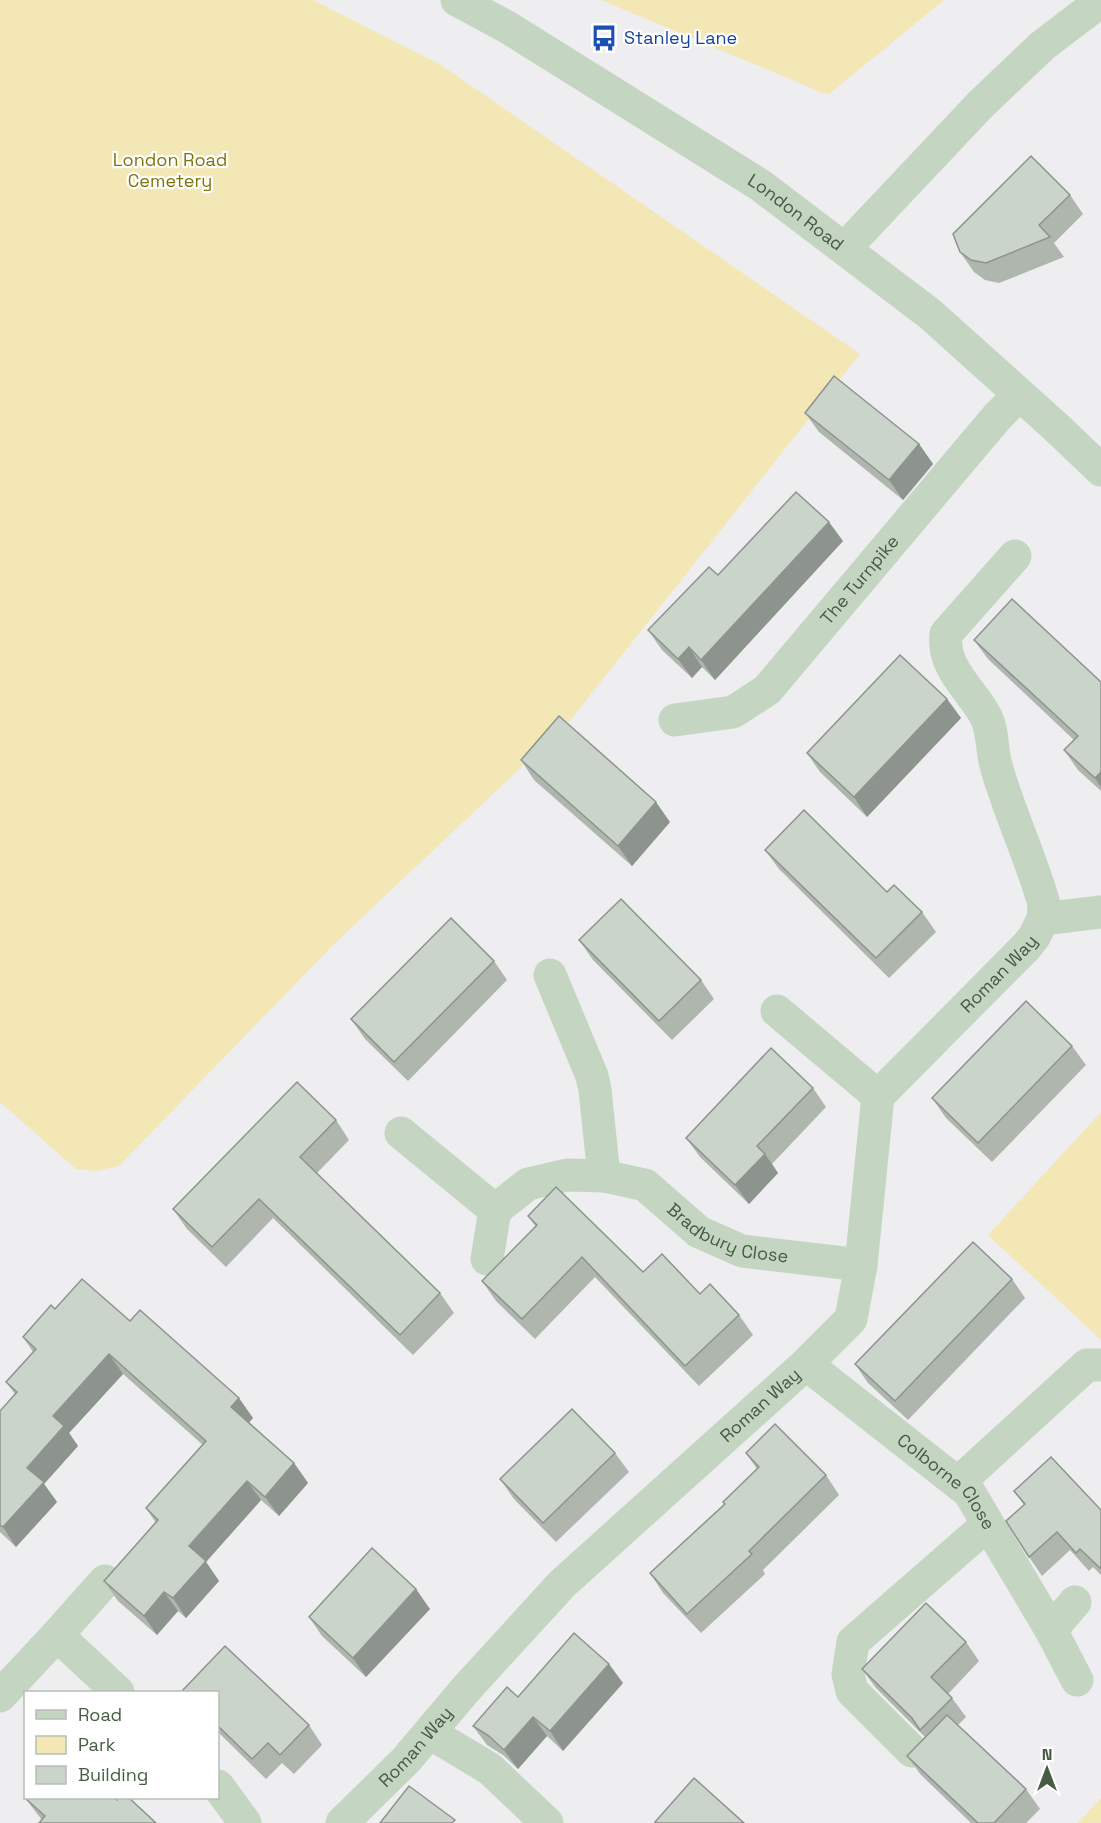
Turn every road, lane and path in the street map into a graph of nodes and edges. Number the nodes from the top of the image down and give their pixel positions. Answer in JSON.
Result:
{"nodes":[{"id":1,"x":457,"y":0,"type":"edge"},
{"id":2,"x":1101,"y":1,"type":"edge"},
{"id":3,"x":845,"y":248,"type":"junction"},
{"id":4,"x":1019,"y":395,"type":"junction"},
{"id":5,"x":1101,"y":470,"type":"edge"},
{"id":6,"x":1016,"y":556,"type":"dead end"},
{"id":7,"x":675,"y":720,"type":"dead end"},
{"id":8,"x":1101,"y":912,"type":"edge"},
{"id":9,"x":1043,"y":919,"type":"junction"},
{"id":10,"x":550,"y":975,"type":"dead end"},
{"id":11,"x":777,"y":1011,"type":"dead end"},
{"id":12,"x":878,"y":1096,"type":"junction"},
{"id":13,"x":401,"y":1133,"type":"dead end"},
{"id":14,"x":604,"y":1176,"type":"junction"},
{"id":15,"x":495,"y":1210,"type":"junction"},
{"id":16,"x":487,"y":1259,"type":"dead end"},
{"id":17,"x":861,"y":1265,"type":"junction"},
{"id":18,"x":806,"y":1364,"type":"junction"},
{"id":19,"x":1101,"y":1365,"type":"edge"},
{"id":20,"x":958,"y":1483,"type":"junction"},
{"id":21,"x":987,"y":1525,"type":"junction"},
{"id":22,"x":105,"y":1581,"type":"edge"},
{"id":23,"x":1075,"y":1602,"type":"dead end"},
{"id":24,"x":1051,"y":1630,"type":"junction"},
{"id":25,"x":57,"y":1635,"type":"junction"},
{"id":26,"x":1077,"y":1680,"type":"dead end"},
{"id":27,"x":117,"y":1691,"type":"edge"},
{"id":28,"x":0,"y":1696,"type":"edge"},
{"id":29,"x":430,"y":1733,"type":"junction"},
{"id":30,"x":912,"y":1751,"type":"edge"},
{"id":31,"x":219,"y":1787,"type":"edge"},
{"id":32,"x":245,"y":1823,"type":"edge"},
{"id":33,"x":342,"y":1823,"type":"edge"},
{"id":34,"x":547,"y":1823,"type":"edge"}],
"edges":[{"from":1,"to":3,"type":"street","name":"London Road"},
{"from":2,"to":3,"type":"street"},
{"from":3,"to":4,"type":"street","name":"London Road"},
{"from":4,"to":5,"type":"street","name":"London Road"},
{"from":4,"to":7,"type":"street","name":"The Turnpike"},
{"from":6,"to":9,"type":"street","name":"Roman Way"},
{"from":8,"to":9,"type":"street","name":"Roman Way"},
{"from":9,"to":12,"type":"street","name":"Roman Way"},
{"from":10,"to":14,"type":"street"},
{"from":11,"to":12,"type":"street"},
{"from":12,"to":17,"type":"street","name":"Roman Way"},
{"from":13,"to":15,"type":"street"},
{"from":14,"to":15,"type":"street","name":"Bradbury Close"},
{"from":14,"to":17,"type":"street","name":"Bradbury Close"},
{"from":15,"to":16,"type":"street"},
{"from":17,"to":18,"type":"street","name":"Roman Way"},
{"from":18,"to":20,"type":"street","name":"Colborne Close"},
{"from":18,"to":29,"type":"street","name":"Roman Way"},
{"from":19,"to":20,"type":"street"},
{"from":20,"to":21,"type":"street","name":"Colborne Close"},
{"from":21,"to":24,"type":"street","name":"Colborne Close"},
{"from":21,"to":30,"type":"street"},
{"from":22,"to":25,"type":"street"},
{"from":23,"to":24,"type":"street"},
{"from":24,"to":26,"type":"street","name":"Colborne Close"},
{"from":25,"to":27,"type":"street"},
{"from":25,"to":28,"type":"street"},
{"from":29,"to":33,"type":"street","name":"Roman Way"},
{"from":29,"to":34,"type":"street"},
{"from":31,"to":32,"type":"street"}]}
